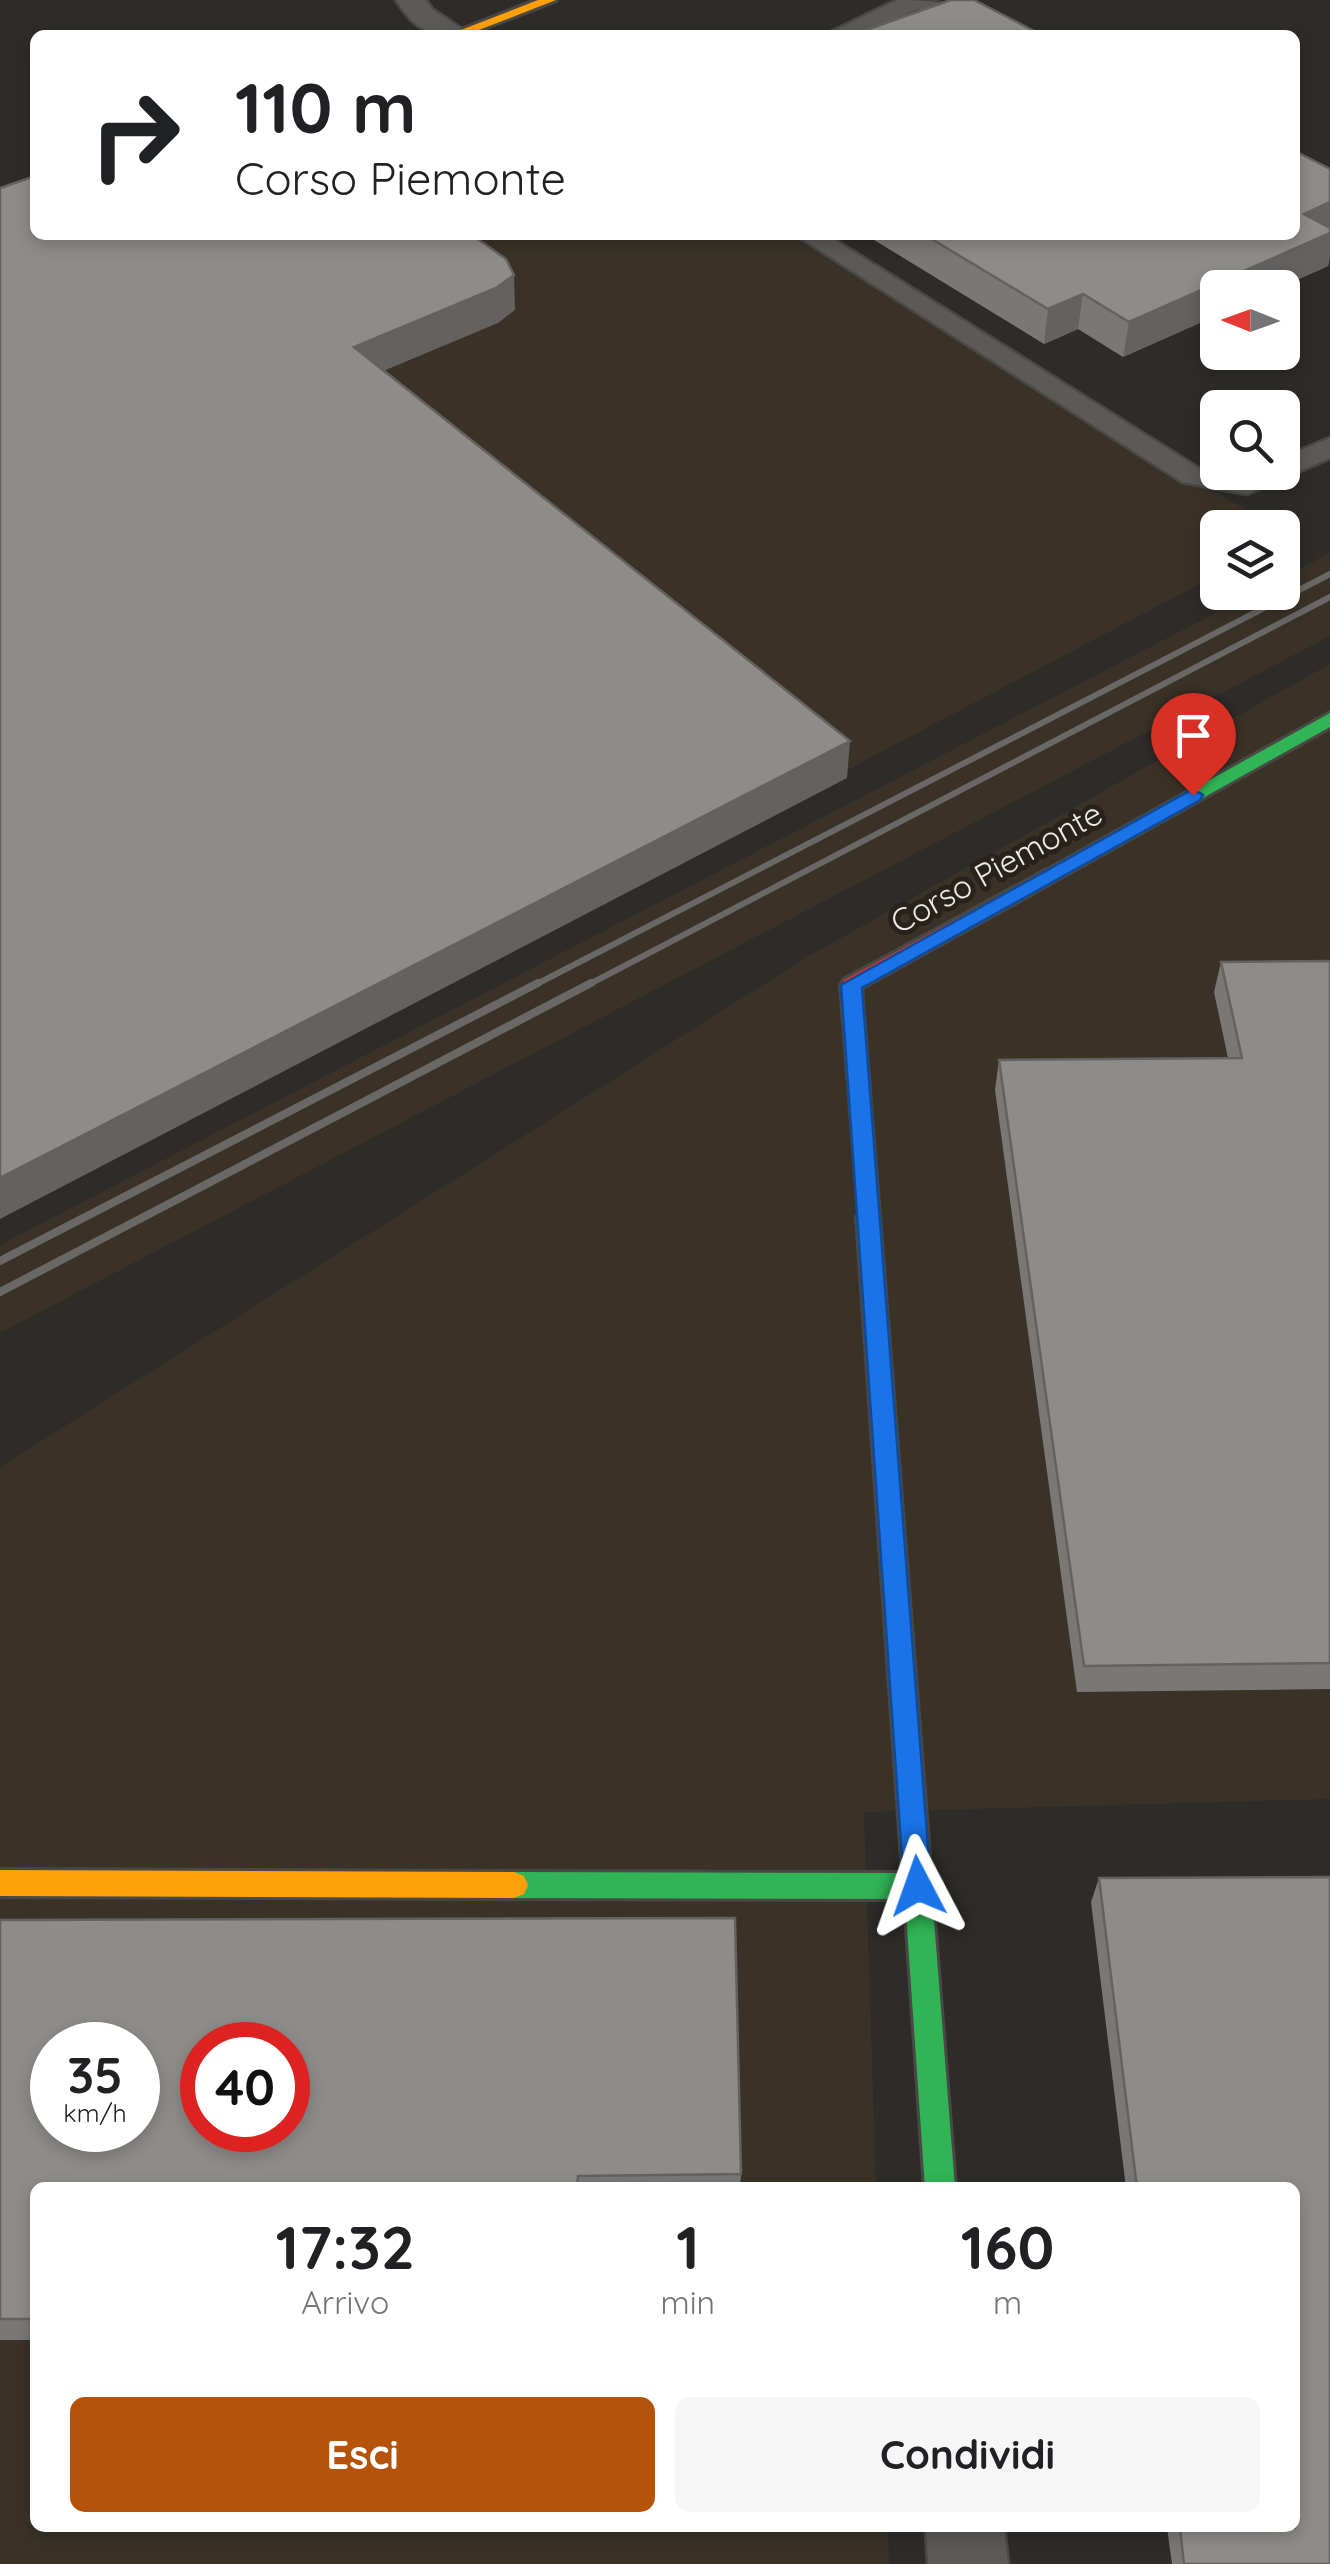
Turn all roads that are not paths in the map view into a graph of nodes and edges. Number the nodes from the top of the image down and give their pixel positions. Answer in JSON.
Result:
{"nodes":[{"id":1,"x":411,"y":0,"type":"edge"},
{"id":2,"x":550,"y":0,"type":"edge"},
{"id":3,"x":911,"y":1,"type":"edge"},
{"id":4,"x":446,"y":30,"type":"edge"},
{"id":5,"x":469,"y":30,"type":"edge"},
{"id":6,"x":847,"y":30,"type":"edge"},
{"id":7,"x":988,"y":30,"type":"edge"},
{"id":8,"x":817,"y":240,"type":"edge"},
{"id":9,"x":1330,"y":447,"type":"edge"},
{"id":10,"x":1300,"y":461,"type":"edge"},
{"id":11,"x":1200,"y":477,"type":"edge"},
{"id":12,"x":1330,"y":720,"type":"edge"},
{"id":13,"x":0,"y":1883,"type":"edge"},
{"id":14,"x":918,"y":1886,"type":"junction"},
{"id":15,"x":940,"y":2182,"type":"edge"},
{"id":16,"x":965,"y":2532,"type":"edge"},
{"id":17,"x":968,"y":2564,"type":"edge"}],
"edges":[{"from":1,"to":4,"type":"street"},
{"from":2,"to":5,"type":"street"},
{"from":3,"to":6,"type":"lane"},
{"from":3,"to":7,"type":"lane"},
{"from":8,"to":11,"type":"lane"},
{"from":9,"to":10,"type":"lane"},
{"from":12,"to":14,"type":"street","name":"Corso Piemonte"},
{"from":13,"to":14,"type":"street"},
{"from":14,"to":15,"type":"street"},
{"from":16,"to":17,"type":"street"}]}
